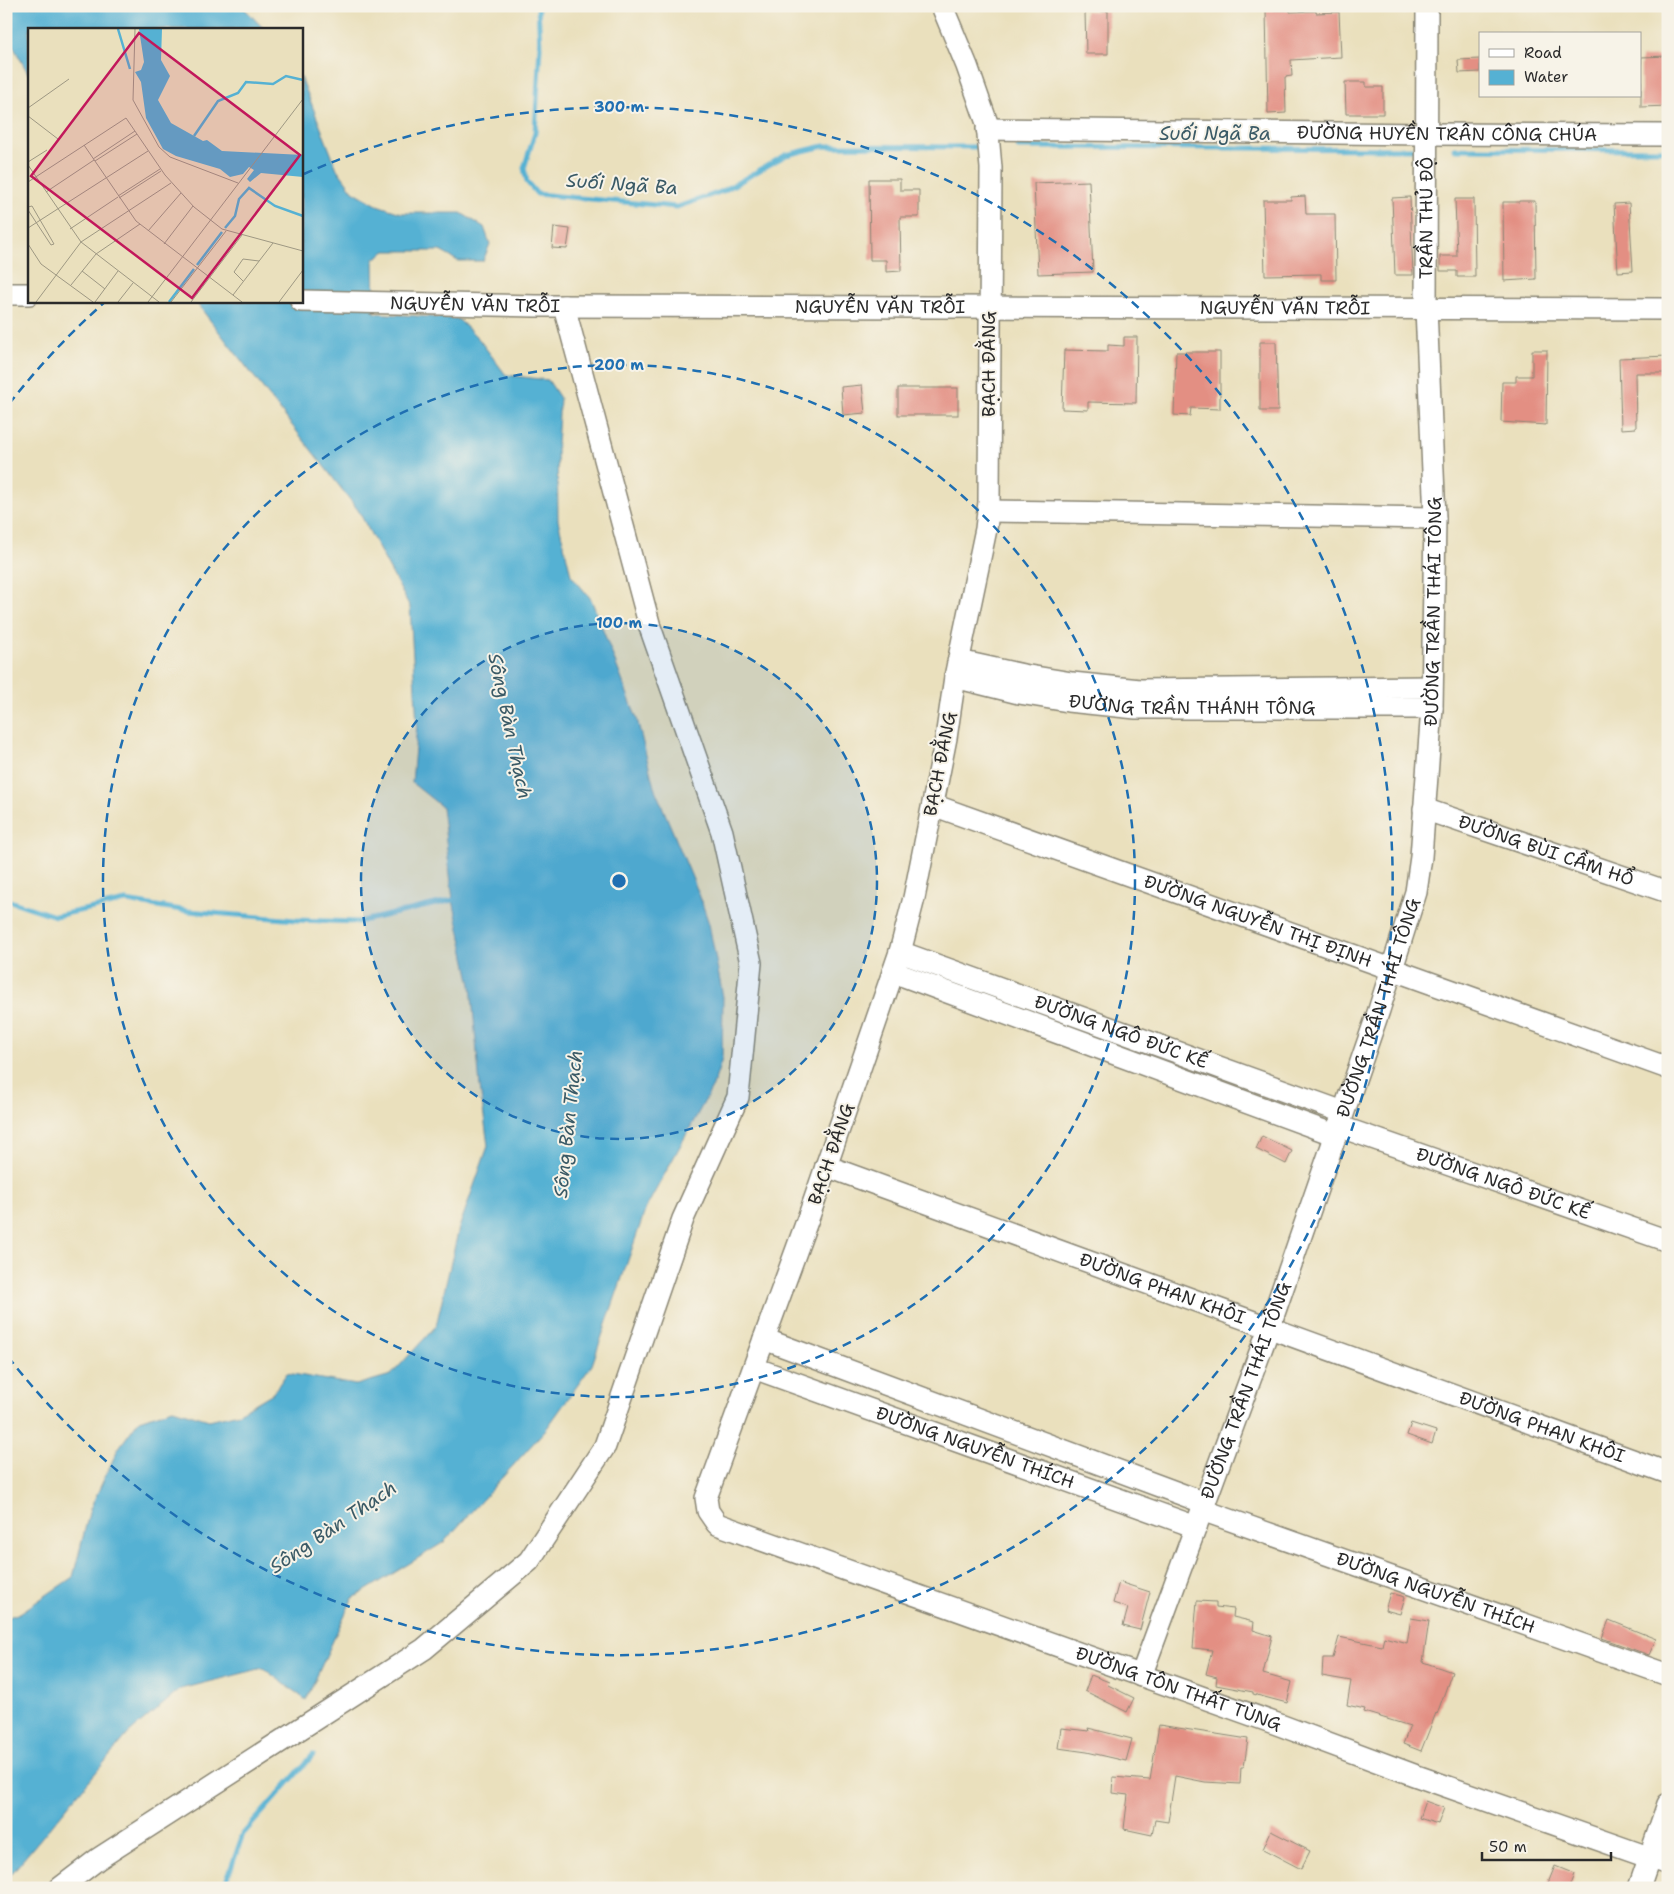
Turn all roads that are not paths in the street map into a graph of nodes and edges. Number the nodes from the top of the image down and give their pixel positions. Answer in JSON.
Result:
{"nodes":[{"id":1,"x":942,"y":6,"type":"edge"},
{"id":2,"x":1427,"y":6,"type":"edge"},
{"id":3,"x":987,"y":129,"type":"junction"},
{"id":4,"x":1426,"y":134,"type":"junction"},
{"id":5,"x":1668,"y":135,"type":"edge"},
{"id":6,"x":302,"y":301,"type":"edge"},
{"id":7,"x":564,"y":306,"type":"junction"},
{"id":8,"x":989,"y":307,"type":"junction"},
{"id":9,"x":1426,"y":308,"type":"junction"},
{"id":10,"x":1668,"y":308,"type":"edge"},
{"id":11,"x":988,"y":511,"type":"junction"},
{"id":12,"x":1435,"y":518,"type":"junction"},
{"id":13,"x":957,"y":669,"type":"junction"},
{"id":14,"x":1432,"y":687,"type":"junction"},
{"id":15,"x":1432,"y":708,"type":"junction"},
{"id":16,"x":933,"y":805,"type":"junction"},
{"id":17,"x":1424,"y":809,"type":"junction"},
{"id":18,"x":1668,"y":892,"type":"edge"},
{"id":19,"x":896,"y":962,"type":"junction"},
{"id":20,"x":1391,"y":970,"type":"junction"},
{"id":21,"x":1668,"y":1068,"type":"edge"},
{"id":22,"x":1339,"y":1125,"type":"junction"},
{"id":23,"x":826,"y":1166,"type":"junction"},
{"id":24,"x":1668,"y":1242,"type":"edge"},
{"id":25,"x":1269,"y":1328,"type":"junction"},
{"id":26,"x":764,"y":1340,"type":"junction"},
{"id":27,"x":754,"y":1368,"type":"junction"},
{"id":28,"x":1668,"y":1473,"type":"edge"},
{"id":29,"x":706,"y":1498,"type":"joint"},
{"id":30,"x":1201,"y":1513,"type":"junction"},
{"id":31,"x":1668,"y":1675,"type":"edge"},
{"id":32,"x":1141,"y":1676,"type":"junction"},
{"id":33,"x":1668,"y":1804,"type":"edge"},
{"id":34,"x":1658,"y":1860,"type":"edge"},
{"id":35,"x":60,"y":1888,"type":"edge"},
{"id":36,"x":1639,"y":1888,"type":"edge"}],
"edges":[{"from":1,"to":3,"type":"street","name":"BẠCH ĐẰNG"},
{"from":2,"to":4,"type":"street","name":"TRẦN THỦ ĐỘ"},
{"from":3,"to":4,"type":"street","name":"ĐƯỜNG HUYỀN TRÂN CÔNG CHÚA"},
{"from":3,"to":8,"type":"street","name":"BẠCH ĐẰNG"},
{"from":4,"to":5,"type":"street","name":"ĐƯỜNG HUYỀN TRÂN CÔNG CHÚA"},
{"from":4,"to":9,"type":"street","name":"TRẦN THỦ ĐỘ"},
{"from":6,"to":7,"type":"street","name":"NGUYỄN VĂN TRỖI"},
{"from":7,"to":8,"type":"street","name":"NGUYỄN VĂN TRỖI"},
{"from":7,"to":35,"type":"street"},
{"from":8,"to":9,"type":"street","name":"NGUYỄN VĂN TRỖI"},
{"from":8,"to":11,"type":"street","name":"BẠCH ĐẰNG"},
{"from":9,"to":10,"type":"street","name":"NGUYỄN VĂN TRỖI"},
{"from":9,"to":12,"type":"street","name":"ĐƯỜNG TRẦN THÁI TÔNG"},
{"from":11,"to":12,"type":"street"},
{"from":11,"to":13,"type":"street","name":"BẠCH ĐẰNG"},
{"from":12,"to":14,"type":"street","name":"ĐƯỜNG TRẦN THÁI TÔNG"},
{"from":13,"to":14,"type":"street","name":"ĐƯỜNG TRẦN THÁNH TÔNG"},
{"from":13,"to":15,"type":"street","name":"ĐƯỜNG TRẦN THÁNH TÔNG"},
{"from":13,"to":16,"type":"street","name":"BẠCH ĐẰNG"},
{"from":14,"to":15,"type":"street","name":"ĐƯỜNG TRẦN THÁI TÔNG"},
{"from":15,"to":17,"type":"street","name":"ĐƯỜNG TRẦN THÁI TÔNG"},
{"from":16,"to":19,"type":"street","name":"BẠCH ĐẰNG"},
{"from":16,"to":20,"type":"street","name":"ĐƯỜNG NGUYỄN THỊ ĐỊNH"},
{"from":17,"to":18,"type":"street","name":"ĐƯỜNG BÙI CẦM HỔ"},
{"from":17,"to":20,"type":"street","name":"ĐƯỜNG TRẦN THÁI TÔNG"},
{"from":19,"to":22,"type":"street","name":"ĐƯỜNG NGÔ ĐỨC KẾ"},
{"from":19,"to":23,"type":"street","name":"BẠCH ĐẰNG"},
{"from":20,"to":21,"type":"street","name":"ĐƯỜNG NGUYỄN THỊ ĐỊNH"},
{"from":20,"to":22,"type":"street","name":"ĐƯỜNG TRẦN THÁI TÔNG"},
{"from":22,"to":24,"type":"street","name":"ĐƯỜNG NGÔ ĐỨC KẾ"},
{"from":22,"to":25,"type":"street","name":"ĐƯỜNG TRẦN THÁI TÔNG"},
{"from":23,"to":25,"type":"street","name":"ĐƯỜNG PHAN KHÔI"},
{"from":23,"to":26,"type":"street","name":"BẠCH ĐẰNG"},
{"from":25,"to":28,"type":"street","name":"ĐƯỜNG PHAN KHÔI"},
{"from":25,"to":30,"type":"street","name":"ĐƯỜNG TRẦN THÁI TÔNG"},
{"from":26,"to":27,"type":"street","name":"BẠCH ĐẰNG"},
{"from":26,"to":30,"type":"street","name":"ĐƯỜNG NGUYỄN THÍCH"},
{"from":27,"to":29,"type":"street","name":"BẠCH ĐẰNG"},
{"from":27,"to":30,"type":"street","name":"ĐƯỜNG NGUYỄN THÍCH"},
{"from":29,"to":32,"type":"street","name":"ĐƯỜNG TÔN THẤT TÙNG"},
{"from":30,"to":31,"type":"street","name":"ĐƯỜNG NGUYỄN THÍCH"},
{"from":30,"to":32,"type":"street","name":"ĐƯỜNG TRẦN THÁI TÔNG"},
{"from":32,"to":34,"type":"street","name":"ĐƯỜNG TÔN THẤT TÙNG"},
{"from":33,"to":34,"type":"street"},
{"from":34,"to":36,"type":"street"}]}
